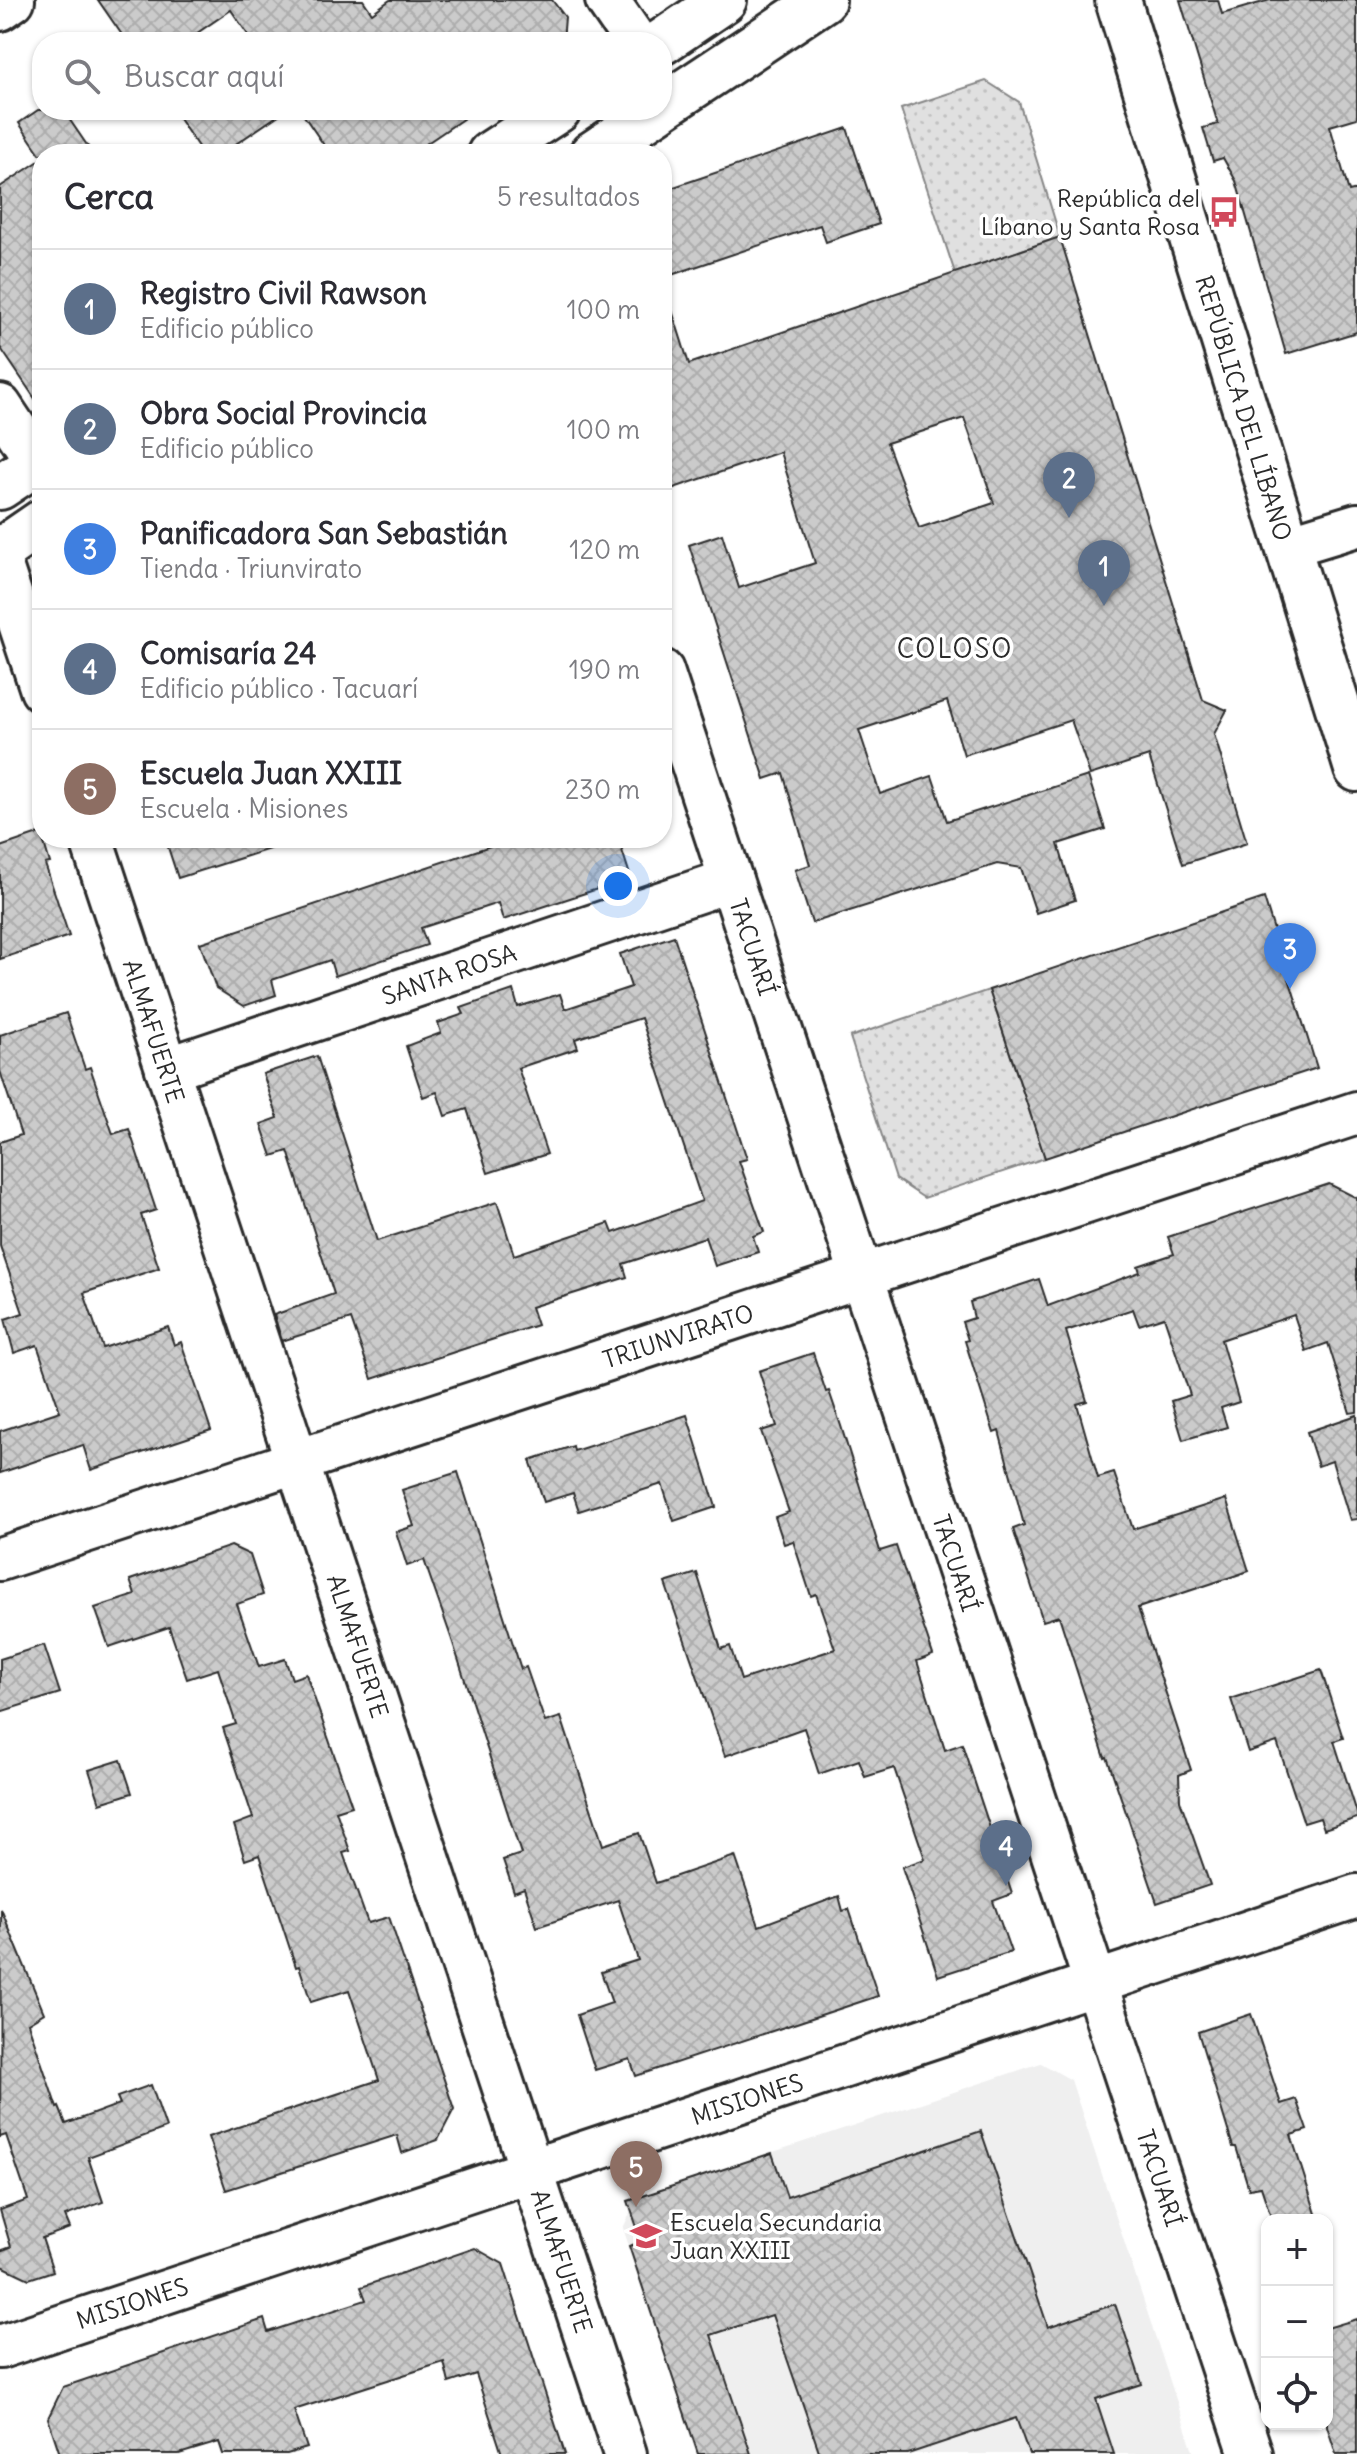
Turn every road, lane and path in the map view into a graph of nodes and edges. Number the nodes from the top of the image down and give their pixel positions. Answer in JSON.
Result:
{"nodes":[{"id":1,"x":13,"y":0,"type":"edge"},
{"id":2,"x":607,"y":0,"type":"edge"},
{"id":3,"x":724,"y":0,"type":"edge"},
{"id":4,"x":823,"y":0,"type":"edge"},
{"id":5,"x":1118,"y":0,"type":"edge"},
{"id":6,"x":0,"y":9,"type":"edge"},
{"id":7,"x":629,"y":32,"type":"edge"},
{"id":8,"x":672,"y":35,"type":"edge"},
{"id":9,"x":672,"y":94,"type":"edge"},
{"id":10,"x":543,"y":120,"type":"edge"},
{"id":11,"x":637,"y":120,"type":"edge"},
{"id":12,"x":505,"y":144,"type":"edge"},
{"id":13,"x":605,"y":144,"type":"edge"},
{"id":14,"x":0,"y":406,"type":"edge"},
{"id":15,"x":32,"y":452,"type":"edge"},
{"id":16,"x":32,"y":468,"type":"edge"},
{"id":17,"x":0,"y":487,"type":"edge"},
{"id":18,"x":1357,"y":525,"type":"edge"},
{"id":19,"x":32,"y":529,"type":"edge"},
{"id":20,"x":1288,"y":546,"type":"junction"},
{"id":21,"x":0,"y":551,"type":"edge"},
{"id":22,"x":0,"y":563,"type":"edge"},
{"id":23,"x":32,"y":660,"type":"edge"},
{"id":24,"x":672,"y":701,"type":"edge"},
{"id":25,"x":1357,"y":769,"type":"edge"},
{"id":26,"x":94,"y":848,"type":"edge"},
{"id":27,"x":731,"y":880,"type":"junction"},
{"id":28,"x":167,"y":1069,"type":"junction"},
{"id":29,"x":1357,"y":1113,"type":"edge"},
{"id":30,"x":862,"y":1276,"type":"junction"},
{"id":31,"x":297,"y":1462,"type":"junction"},
{"id":32,"x":0,"y":1559,"type":"edge"},
{"id":33,"x":1357,"y":1896,"type":"edge"},
{"id":34,"x":1095,"y":1983,"type":"junction"},
{"id":35,"x":531,"y":2170,"type":"junction"},
{"id":36,"x":0,"y":2347,"type":"edge"},
{"id":37,"x":625,"y":2454,"type":"edge"},
{"id":38,"x":1251,"y":2454,"type":"edge"}],
"edges":[{"from":1,"to":6,"type":"street"},
{"from":2,"to":7,"type":"street"},
{"from":3,"to":8,"type":"main road"},
{"from":4,"to":9,"type":"main road"},
{"from":5,"to":20,"type":"main road","name":"REPÚBLICA DEL LÍBANO"},
{"from":10,"to":12,"type":"main road"},
{"from":11,"to":13,"type":"main road"},
{"from":14,"to":15,"type":"street"},
{"from":16,"to":17,"type":"main road"},
{"from":18,"to":20,"type":"street"},
{"from":19,"to":21,"type":"main road"},
{"from":20,"to":25,"type":"main road","name":"REPÚBLICA DEL LÍBANO"},
{"from":22,"to":23,"type":"street"},
{"from":24,"to":27,"type":"street","name":"TACUARÍ"},
{"from":26,"to":28,"type":"street","name":"ALMAFUERTE"},
{"from":27,"to":28,"type":"street","name":"SANTA ROSA"},
{"from":27,"to":30,"type":"street","name":"TACUARÍ"},
{"from":28,"to":31,"type":"street","name":"ALMAFUERTE"},
{"from":29,"to":30,"type":"street","name":"TRIUNVIRATO"},
{"from":30,"to":31,"type":"street","name":"TRIUNVIRATO"},
{"from":30,"to":34,"type":"street","name":"TACUARÍ"},
{"from":31,"to":32,"type":"street","name":"TRIUNVIRATO"},
{"from":31,"to":35,"type":"street","name":"ALMAFUERTE"},
{"from":33,"to":34,"type":"street","name":"MISIONES"},
{"from":34,"to":35,"type":"street","name":"MISIONES"},
{"from":34,"to":38,"type":"street","name":"TACUARÍ"},
{"from":35,"to":36,"type":"street","name":"MISIONES"},
{"from":35,"to":37,"type":"street","name":"ALMAFUERTE"}]}
